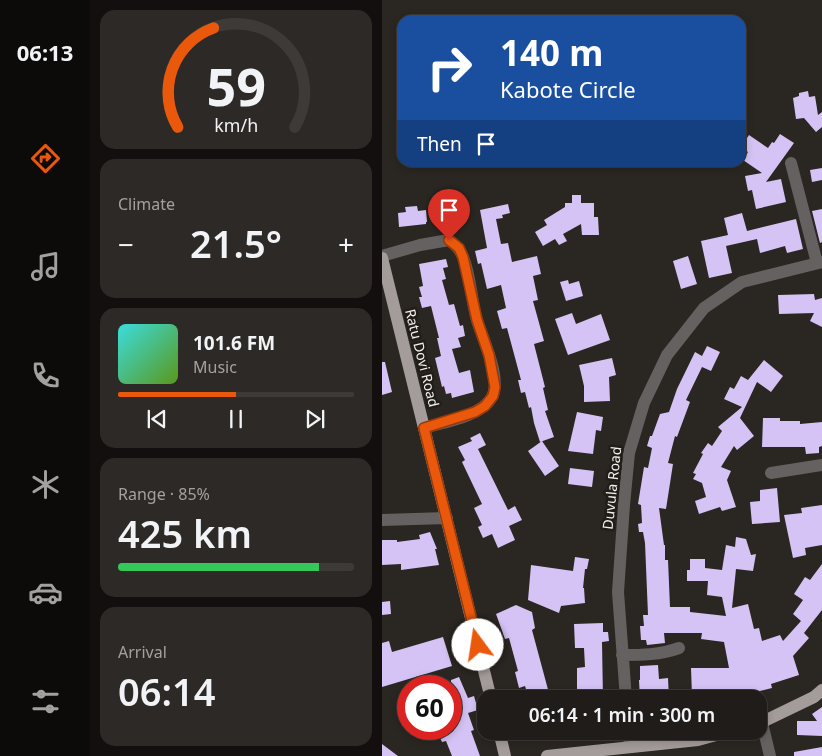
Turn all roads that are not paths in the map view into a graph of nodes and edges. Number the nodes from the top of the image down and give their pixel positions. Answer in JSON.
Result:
{"nodes":[{"id":1,"x":791,"y":163,"type":"dead end"},
{"id":2,"x":382,"y":257,"type":"edge"},
{"id":3,"x":820,"y":262,"type":"edge"},
{"id":4,"x":424,"y":428,"type":"junction"},
{"id":5,"x":822,"y":465,"type":"edge"},
{"id":6,"x":771,"y":473,"type":"dead end"},
{"id":7,"x":447,"y":518,"type":"junction"},
{"id":8,"x":382,"y":520,"type":"edge"},
{"id":9,"x":679,"y":648,"type":"dead end"},
{"id":10,"x":622,"y":655,"type":"junction"},
{"id":11,"x":489,"y":690,"type":"edge"},
{"id":12,"x":625,"y":690,"type":"edge"},
{"id":13,"x":822,"y":690,"type":"edge"},
{"id":14,"x":767,"y":720,"type":"edge"},
{"id":15,"x":501,"y":740,"type":"edge"},
{"id":16,"x":630,"y":740,"type":"edge"},
{"id":17,"x":698,"y":740,"type":"edge"},
{"id":18,"x":765,"y":740,"type":"edge"},
{"id":19,"x":630,"y":747,"type":"junction"},
{"id":20,"x":505,"y":756,"type":"edge"},
{"id":21,"x":547,"y":756,"type":"edge"},
{"id":22,"x":770,"y":756,"type":"edge"}],
"edges":[{"from":1,"to":3,"type":"street"},
{"from":2,"to":4,"type":"main road","name":"Ratu Dovi Road"},
{"from":2,"to":4,"type":"street"},
{"from":3,"to":10,"type":"street","name":"Duvula Road"},
{"from":4,"to":7,"type":"main road","name":"Ratu Dovi Road"},
{"from":5,"to":6,"type":"street"},
{"from":7,"to":8,"type":"street"},
{"from":7,"to":11,"type":"main road","name":"Ratu Dovi Road"},
{"from":9,"to":10,"type":"street"},
{"from":10,"to":12,"type":"street","name":"Duvula Road"},
{"from":13,"to":14,"type":"main road"},
{"from":15,"to":20,"type":"main road"},
{"from":16,"to":19,"type":"street"},
{"from":17,"to":19,"type":"main road"},
{"from":18,"to":22,"type":"street"},
{"from":19,"to":21,"type":"main road"}]}
